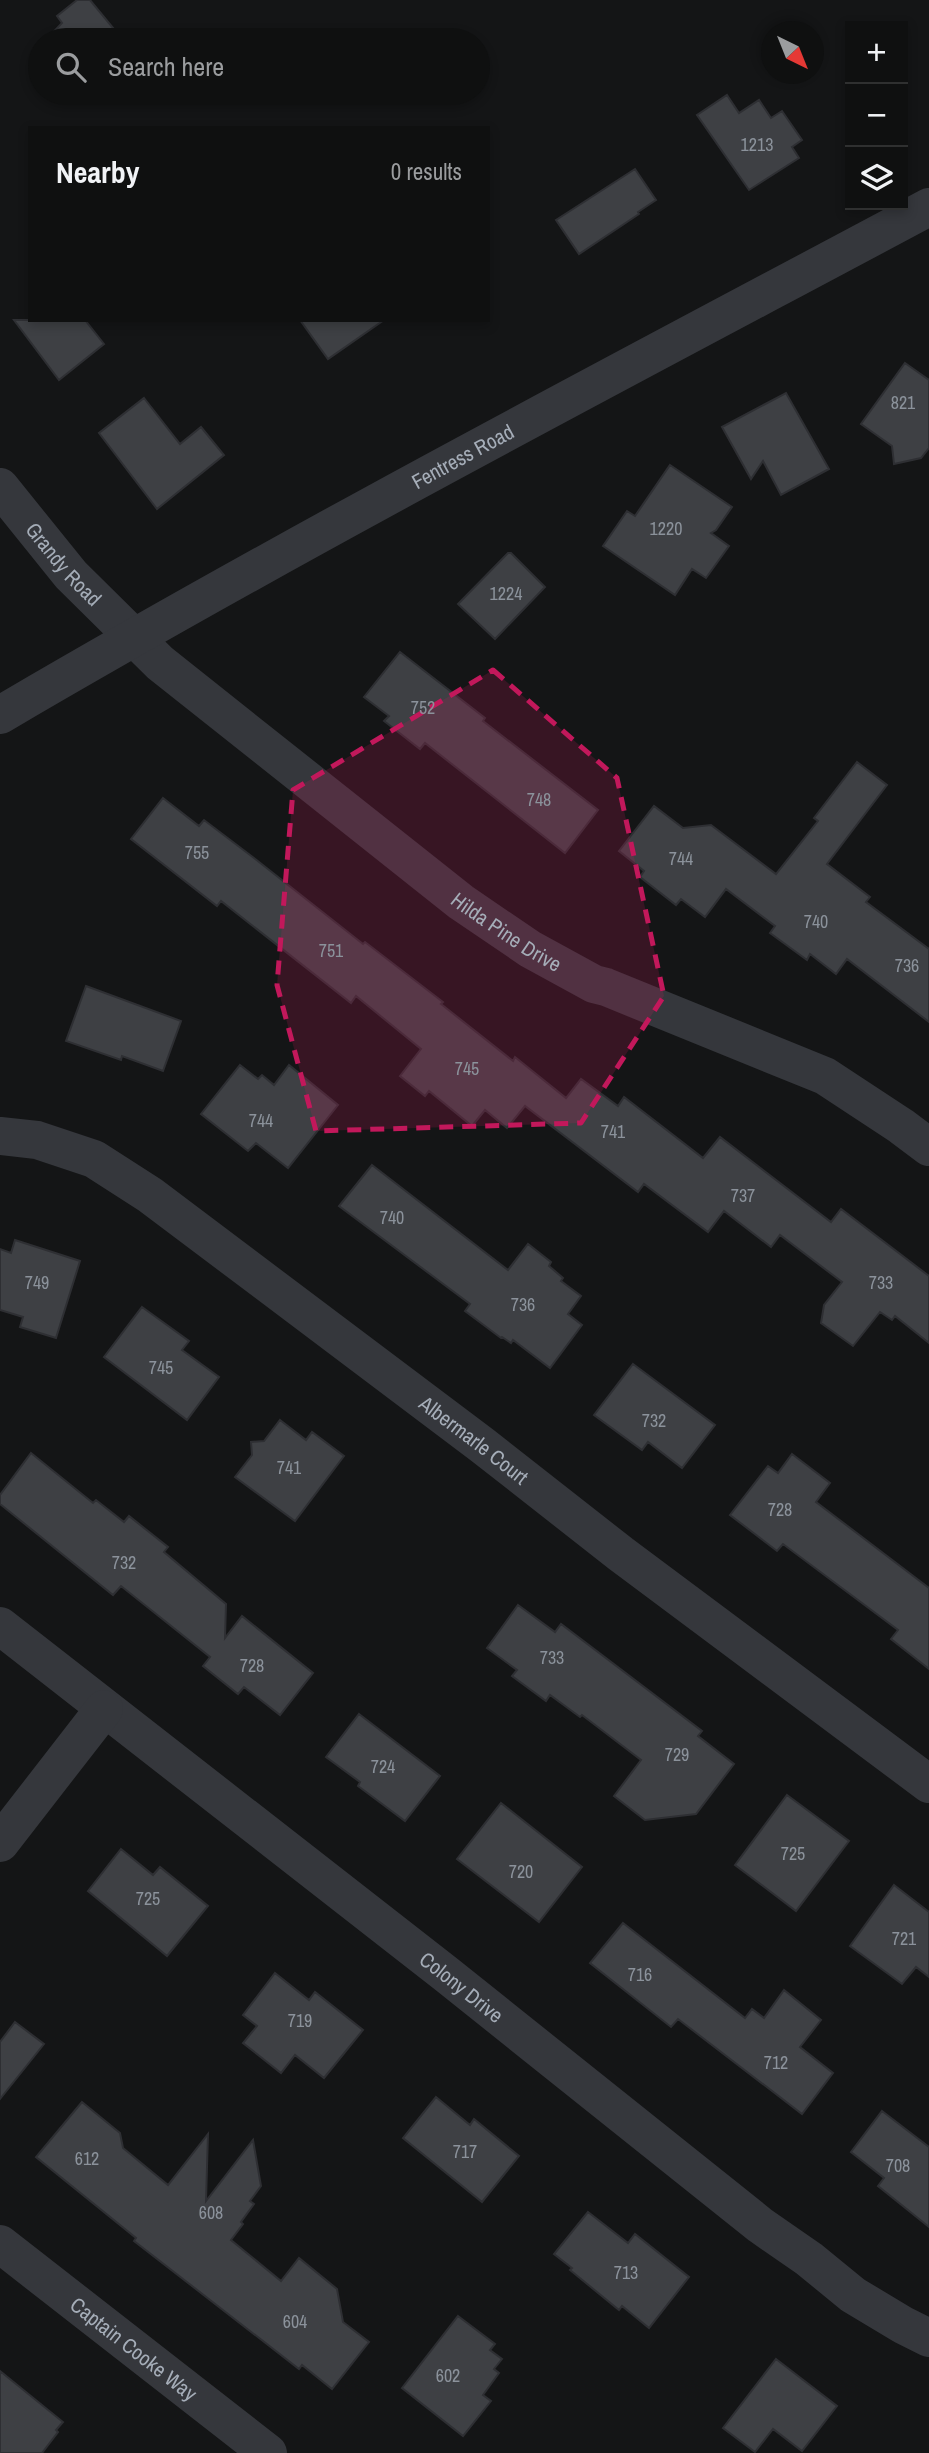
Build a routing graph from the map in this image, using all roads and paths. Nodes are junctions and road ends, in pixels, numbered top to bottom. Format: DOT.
graph roads {
  1 [pos="929,207"];
  2 [pos="0,487"];
  3 [pos="132,638"];
  4 [pos="0,715"];
  5 [pos="0,1136"];
  6 [pos="929,1147"];
  7 [pos="0,1626"];
  8 [pos="104,1709"];
  9 [pos="929,1784"];
  10 [pos="0,1843"];
  11 [pos="0,2244"];
  12 [pos="929,2338"];
  13 [pos="268,2453"];
  1 -- 3 [label="street, Fentress Road"];
  2 -- 3 [label="street, Grandy Road"];
  3 -- 4 [label="street, Fentress Road"];
  3 -- 6 [label="street, Hilda Pine Drive"];
  5 -- 9 [label="street, Albermarle Court"];
  7 -- 8 [label="street, Colony Drive"];
  8 -- 10 [label="street"];
  8 -- 12 [label="street, Colony Drive"];
  11 -- 13 [label="street, Captain Cooke Way"];
}
